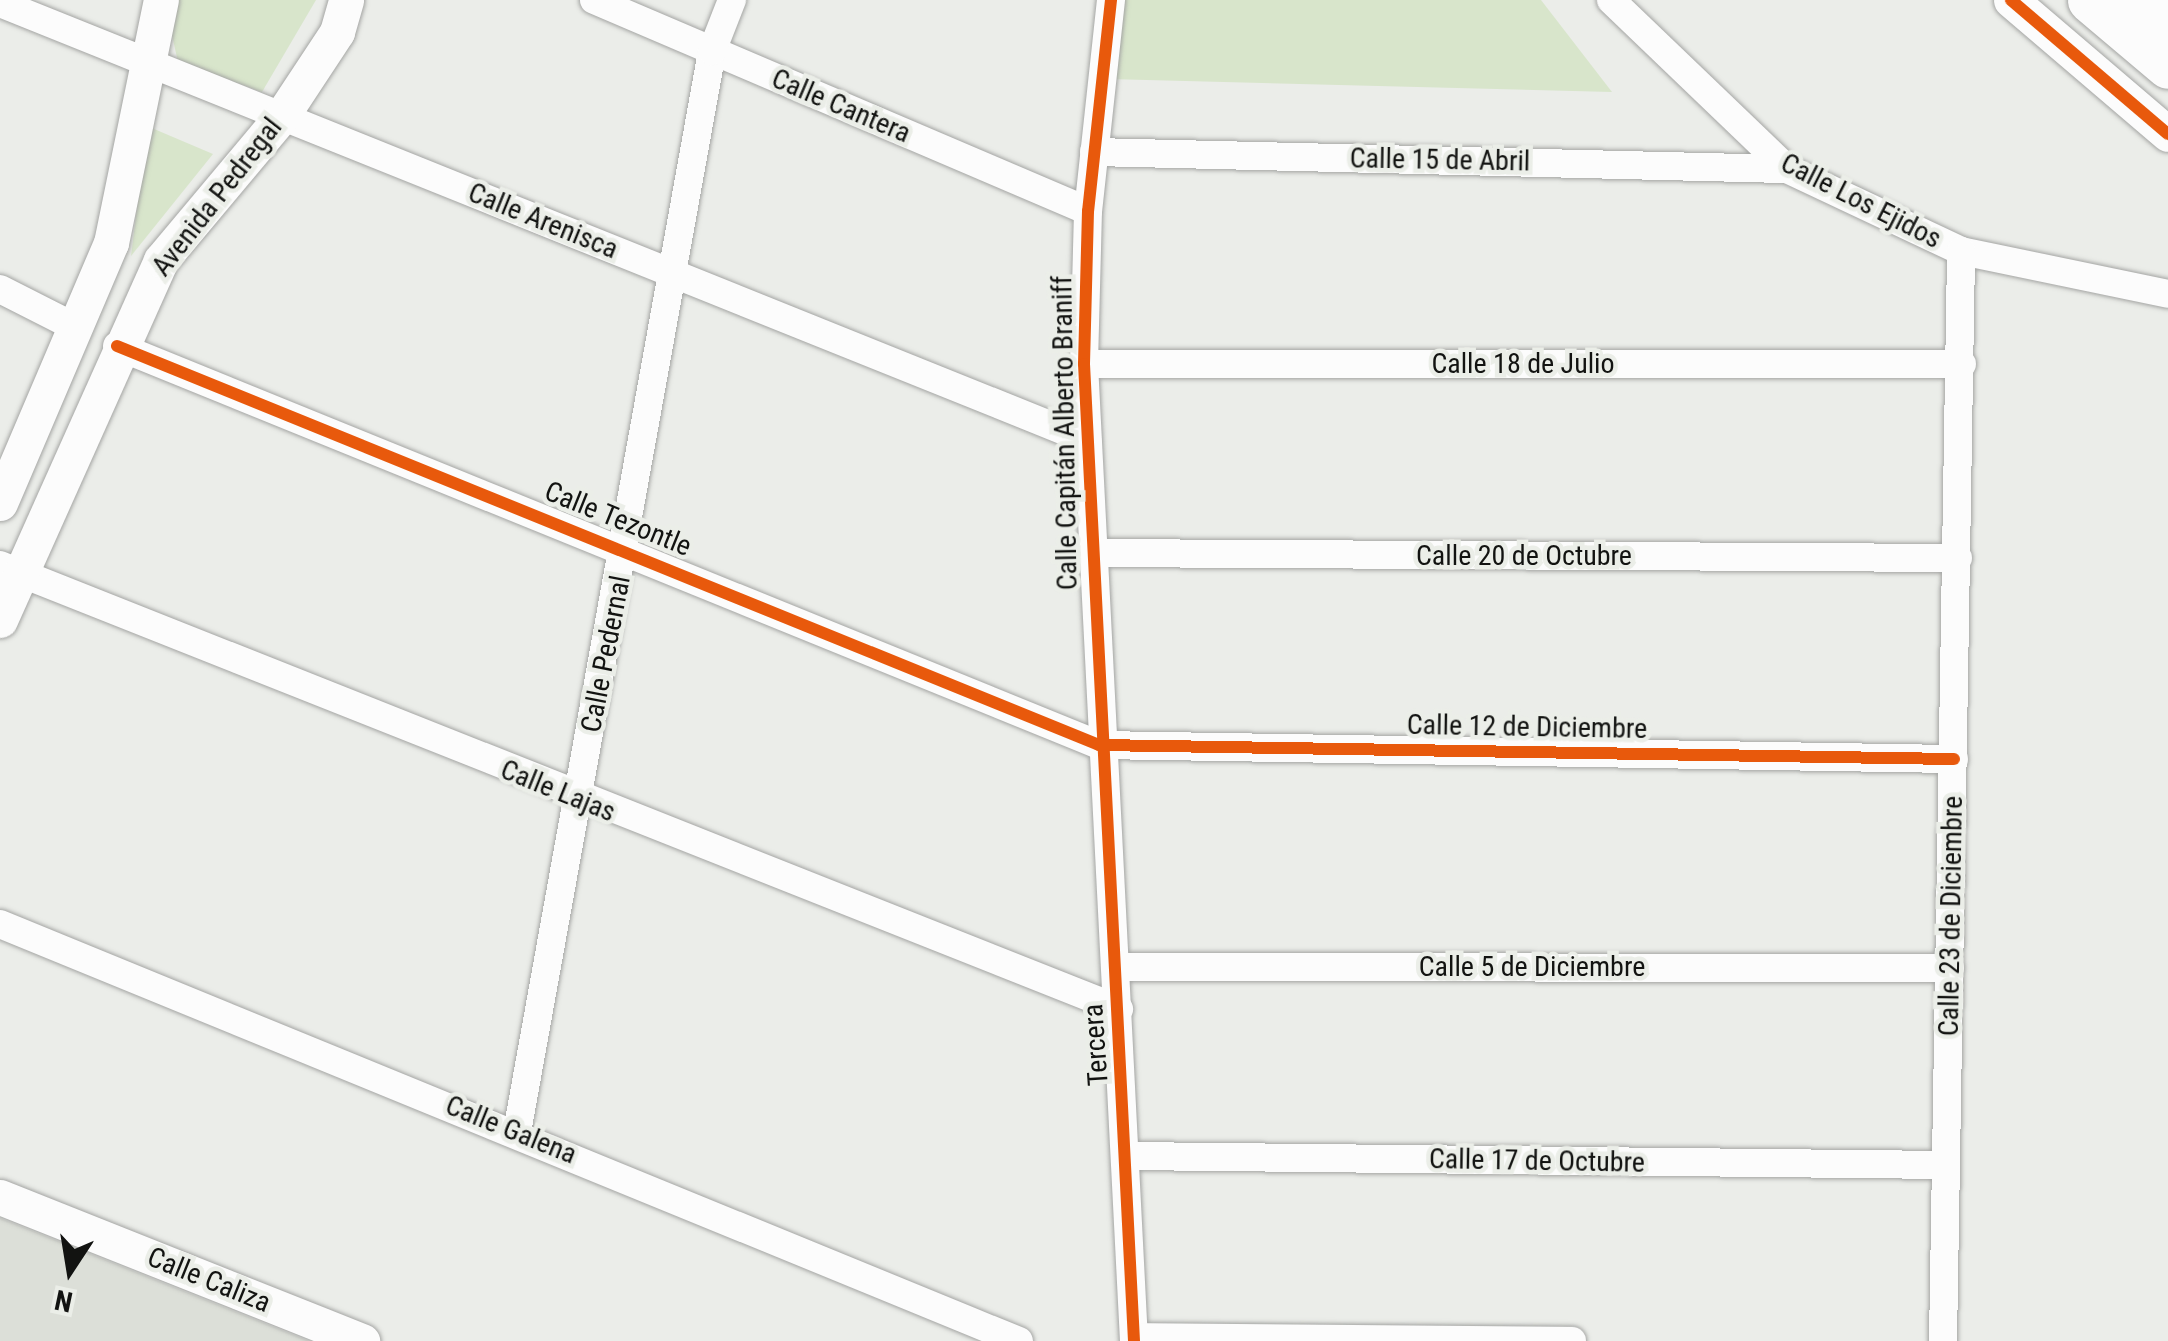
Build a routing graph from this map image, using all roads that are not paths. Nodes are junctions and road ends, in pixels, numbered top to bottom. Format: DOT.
graph roads {
  1 [pos="161,0"];
  2 [pos="346,0"];
  3 [pos="594,0"];
  4 [pos="732,0"];
  5 [pos="1111,0"];
  6 [pos="1611,0"];
  7 [pos="2011,0"];
  8 [pos="2090,0"];
  9 [pos="2146,0"];
  10 [pos="0,3"];
  11 [pos="2168,18"];
  12 [pos="712,51"];
  13 [pos="146,58"];
  14 [pos="2168,66"];
  15 [pos="281,117"];
  16 [pos="2168,134"];
  17 [pos="1094,152"];
  18 [pos="1787,169"];
  19 [pos="1088,211"];
  20 [pos="1961,251"];
  21 [pos="671,272"];
  22 [pos="0,290"];
  23 [pos="2168,294"];
  24 [pos="75,327"];
  25 [pos="117,346"];
  26 [pos="1084,364"];
  27 [pos="1962,364"];
  28 [pos="1086,440"];
  29 [pos="0,503"];
  30 [pos="626,549"];
  31 [pos="1091,553"];
  32 [pos="1958,558"];
  33 [pos="10,570"];
  34 [pos="0,620"];
  35 [pos="1099,745"];
  36 [pos="1954,759"];
  37 [pos="580,800"];
  38 [pos="0,924"];
  39 [pos="1115,967"];
  40 [pos="1950,968"];
  41 [pos="1118,1009"];
  42 [pos="517,1132"];
  43 [pos="1128,1156"];
  44 [pos="1946,1166"];
  45 [pos="0,1197"];
  46 [pos="1135,1339"];
  47 [pos="362,1341"];
  48 [pos="1020,1341"];
  49 [pos="1572,1341"];
  50 [pos="1943,1341"];
  1 -- 13 [label="street, Avenida Pedregal"];
  2 -- 15 [label="street, Avenida Pedregal"];
  3 -- 12 [label="street, Calle Cantera"];
  4 -- 12 [label="street, Calle Pedernal"];
  5 -- 17 [label="street, Calle Capitán Alberto Braniff"];
  6 -- 18 [label="street, Calle Los Ejidos"];
  7 -- 16 [label="street"];
  8 -- 14 [label="main road"];
  9 -- 11 [label="main road"];
  10 -- 13 [label="street, Calle Arenisca"];
  12 -- 19 [label="street, Calle Cantera"];
  12 -- 21 [label="street, Calle Pedernal"];
  13 -- 15 [label="street, Calle Arenisca"];
  13 -- 24 [label="street, Avenida Pedregal"];
  15 -- 21 [label="street, Calle Arenisca"];
  15 -- 25 [label="street, Avenida Pedregal"];
  17 -- 18 [label="street, Calle 15 de Abril"];
  17 -- 19 [label="street, Calle Capitán Alberto Braniff"];
  18 -- 20 [label="street, Calle Los Ejidos"];
  19 -- 26 [label="street, Calle Capitán Alberto Braniff"];
  20 -- 23 [label="street, Calle Los Ejidos"];
  20 -- 27 [label="street, Calle 23 de Diciembre"];
  21 -- 28 [label="street, Calle Arenisca"];
  21 -- 30 [label="street, Calle Pedernal"];
  22 -- 24 [label="street"];
  24 -- 29 [label="street, Avenida Pedregal"];
  25 -- 30 [label="street, Calle Tezontle"];
  25 -- 33 [label="street, Avenida Pedregal"];
  26 -- 27 [label="street, Calle 18 de Julio"];
  26 -- 28 [label="street, Calle Capitán Alberto Braniff"];
  27 -- 32 [label="street, Calle 23 de Diciembre"];
  28 -- 31 [label="street, Calle Capitán Alberto Braniff"];
  30 -- 35 [label="street, Calle Tezontle"];
  30 -- 37 [label="street, Calle Pedernal"];
  31 -- 32 [label="street, Calle 20 de Octubre"];
  31 -- 35 [label="street, Calle Capitán Alberto Braniff"];
  32 -- 36 [label="street, Calle 23 de Diciembre"];
  33 -- 34 [label="street, Avenida Pedregal"];
  33 -- 37 [label="street, Calle Lajas"];
  35 -- 36 [label="street, Calle 12 de Diciembre"];
  35 -- 39 [label="street, Tercera"];
  36 -- 40 [label="street, Calle 23 de Diciembre"];
  37 -- 41 [label="street, Calle Lajas"];
  37 -- 42 [label="street, Calle Pedernal"];
  38 -- 42 [label="street, Calle Galena"];
  39 -- 40 [label="street, Calle 5 de Diciembre"];
  39 -- 41 [label="street, Tercera"];
  40 -- 44 [label="street, Calle 23 de Diciembre"];
  41 -- 43 [label="street, Tercera"];
  42 -- 48 [label="street, Calle Galena"];
  43 -- 44 [label="street, Calle 17 de Octubre"];
  43 -- 46 [label="street, Tercera"];
  44 -- 50 [label="street, Calle 23 de Diciembre"];
  45 -- 47 [label="street, Calle Caliza"];
  46 -- 49 [label="street"];
}
